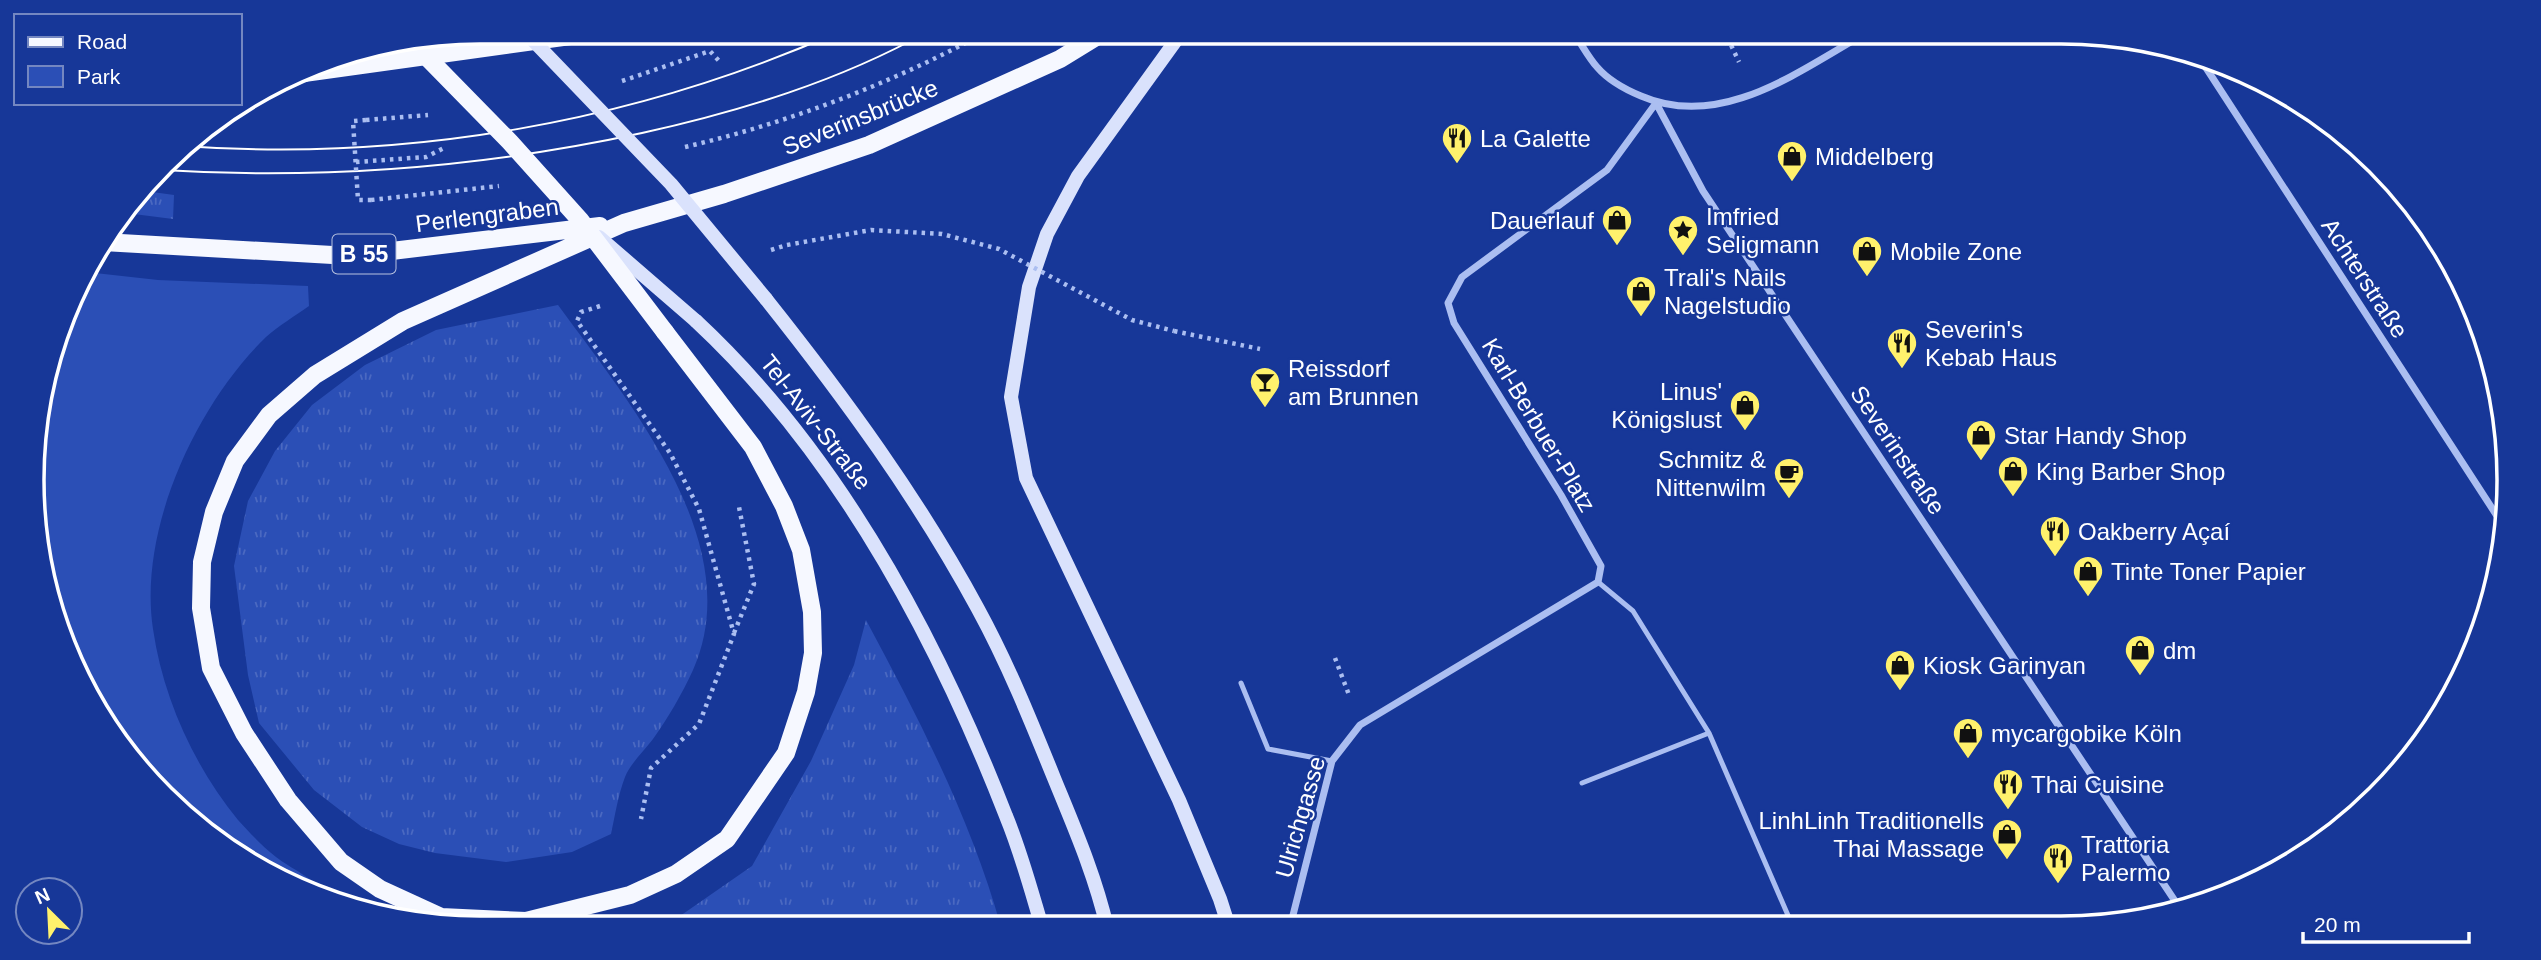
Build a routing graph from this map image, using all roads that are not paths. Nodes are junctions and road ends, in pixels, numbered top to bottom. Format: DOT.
graph roads {
  1 [pos="513,44"];
  2 [pos="537,44"];
  3 [pos="1084,44"];
  4 [pos="1173,44"];
  5 [pos="1581,44"];
  6 [pos="1846,44"];
  7 [pos="418,48"];
  8 [pos="335,69"];
  9 [pos="2207,69"];
  10 [pos="1656,103"];
  11 [pos="580,220"];
  12 [pos="624,223"];
  13 [pos="593,237"];
  14 [pos="593,237"];
  15 [pos="593,237"];
  16 [pos="593,237"];
  17 [pos="114,243"];
  18 [pos="2496,514"];
  19 [pos="1598,582"];
  20 [pos="1241,683"];
  21 [pos="1709,733"];
  22 [pos="1332,761"];
  23 [pos="1582,783"];
  24 [pos="2175,901"];
  25 [pos="432,914"];
  26 [pos="546,916"];
  27 [pos="1038,916"];
  28 [pos="1104,916"];
  29 [pos="1225,916"];
  30 [pos="1293,916"];
  31 [pos="1788,916"];
  1 -- 8 [label="main road"];
  2 -- 28 [label="main road, Tel-Aviv-Straße, bridge"];
  3 -- 12 [label="main road, Severinsbrücke / B 55"];
  4 -- 29 [label="main road"];
  5 -- 10 [label="street"];
  6 -- 10 [label="street"];
  7 -- 11 [label="main road, Tel-Aviv-Straße, bridge"];
  9 -- 18 [label="street, Achterstraße"];
  10 -- 19 [label="street, Karl-Berbuer-Platz"];
  10 -- 24 [label="street, Severinstraße"];
  11 -- 13 [label="main road, bridge"];
  11 -- 27 [label="main road, Tel-Aviv-Straße, bridge"];
  12 -- 16 [label="main road, bridge"];
  12 -- 17 [label="main road, Perlengraben / B 55"];
  14 -- 26 [label="main road, bridge"];
  15 -- 25 [label="main road, bridge"];
  19 -- 21 [label="lane"];
  19 -- 22 [label="street, Ulrichgasse"];
  20 -- 22 [label="lane"];
  21 -- 23 [label="lane"];
  21 -- 31 [label="lane"];
  22 -- 30 [label="street, Ulrichgasse"];
}
